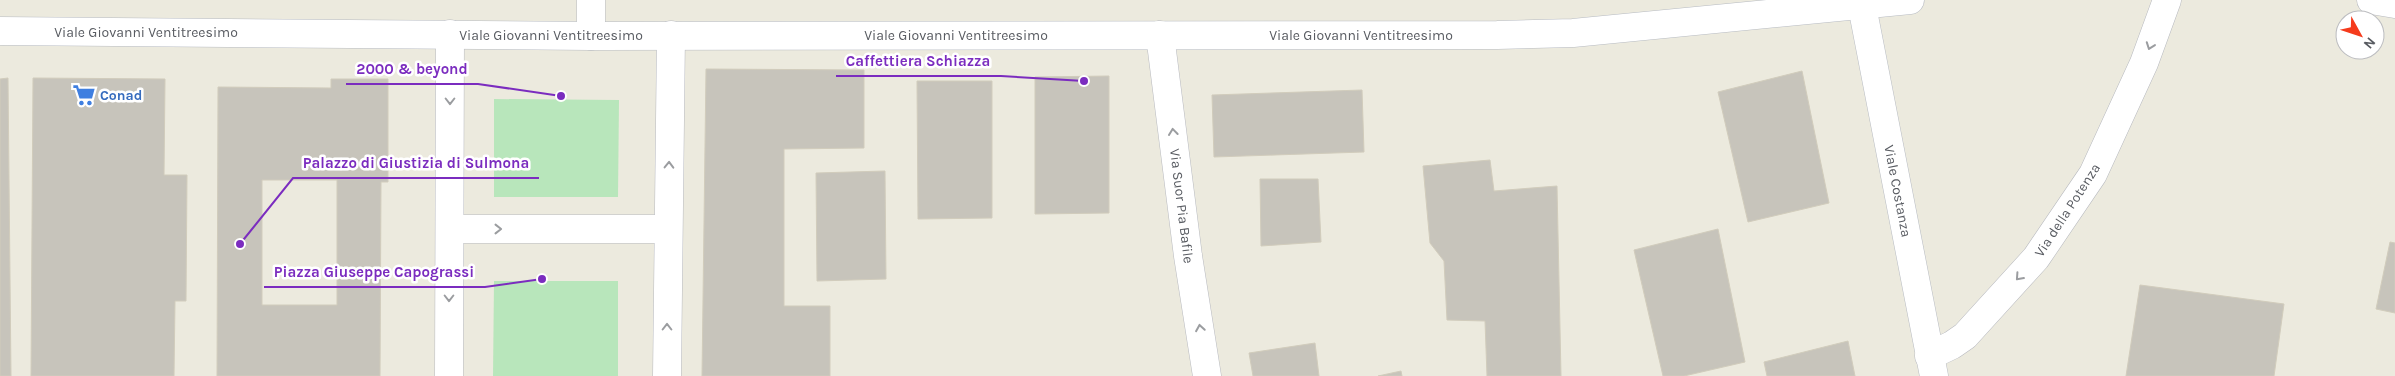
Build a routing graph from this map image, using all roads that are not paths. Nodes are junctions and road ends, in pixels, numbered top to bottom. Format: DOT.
graph roads {
  1 [pos="591,0"];
  2 [pos="1910,0"];
  3 [pos="2167,0"];
  4 [pos="2371,0"];
  5 [pos="2395,4"];
  6 [pos="1862,6"];
  7 [pos="0,31"];
  8 [pos="450,34"];
  9 [pos="671,35"];
  10 [pos="1160,35"];
  11 [pos="591,36"];
  12 [pos="450,229"];
  13 [pos="668,229"];
  14 [pos="1932,366"];
  15 [pos="449,376"];
  16 [pos="667,376"];
  17 [pos="1207,376"];
  1 -- 11 [label="street"];
  2 -- 6 [label="street, Viale Giovanni Ventitreesimo"];
  3 -- 14 [label="street, Via della Potenza, one-way"];
  4 -- 5 [label="street"];
  6 -- 10 [label="street, Viale Giovanni Ventitreesimo"];
  6 -- 14 [label="street, Viale Costanza"];
  7 -- 8 [label="street, Viale Giovanni Ventitreesimo"];
  8 -- 11 [label="street, Viale Giovanni Ventitreesimo"];
  8 -- 12 [label="street, one-way"];
  9 -- 10 [label="street, Viale Giovanni Ventitreesimo"];
  9 -- 11 [label="street, Viale Giovanni Ventitreesimo"];
  13 -- 9 [label="street, one-way"];
  17 -- 10 [label="street, Via Suor Pia Bafile, one-way"];
  12 -- 13 [label="street, one-way"];
  12 -- 15 [label="street, one-way"];
  16 -- 13 [label="street, one-way"];
}
